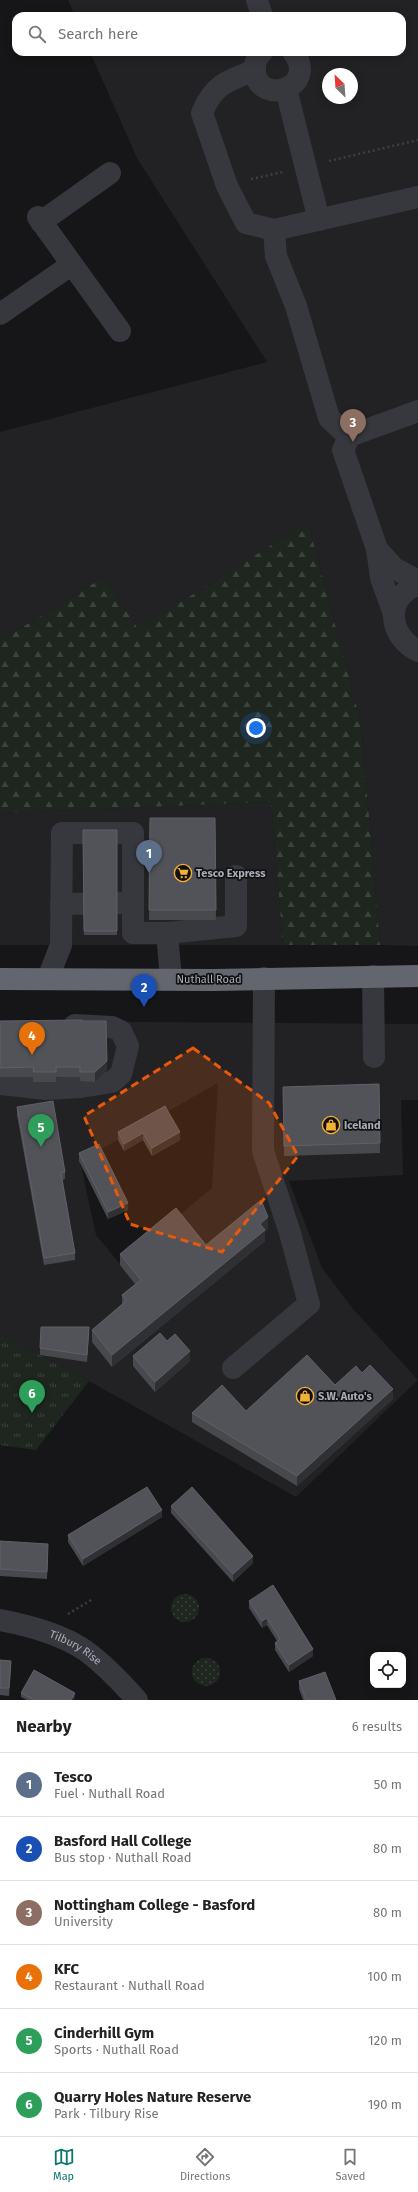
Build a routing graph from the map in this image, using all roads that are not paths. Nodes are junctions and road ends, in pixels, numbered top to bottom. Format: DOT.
graph roads {
  1 [pos="256,0"];
  2 [pos="260,12"];
  3 [pos="296,56"];
  4 [pos="258,61"];
  5 [pos="286,89"];
  6 [pos="110,173"];
  7 [pos="418,197"];
  8 [pos="319,220"];
  9 [pos="274,230"];
  10 [pos="71,265"];
  11 [pos="0,314"];
  12 [pos="120,331"];
  13 [pos="418,411"];
  14 [pos="349,437"];
  15 [pos="377,549"];
  16 [pos="418,581"];
  17 [pos="418,585"];
  18 [pos="394,614"];
  19 [pos="418,651"];
  20 [pos="236,876"];
  21 [pos="133,903"];
  22 [pos="61,904"];
  23 [pos="168,933"];
  24 [pos="373,976"];
  25 [pos="418,976"];
  26 [pos="48,978"];
  27 [pos="264,978"];
  28 [pos="0,979"];
  29 [pos="171,979"];
  30 [pos="54,1025"];
  31 [pos="374,1057"];
  32 [pos="0,1084"];
  33 [pos="233,1368"];
  34 [pos="0,1620"];
  35 [pos="137,1700"];
  1 -- 2 [label="street"];
  3 -- 5 [label="street"];
  4 -- 5 [label="street"];
  4 -- 9 [label="street"];
  5 -- 8 [label="street"];
  6 -- 10 [label="street"];
  7 -- 8 [label="street"];
  8 -- 9 [label="street"];
  9 -- 14 [label="street"];
  10 -- 11 [label="street"];
  10 -- 12 [label="street"];
  13 -- 14 [label="street"];
  14 -- 15 [label="street"];
  15 -- 16 [label="street"];
  15 -- 18 [label="street"];
  17 -- 18 [label="street"];
  18 -- 19 [label="street"];
  20 -- 23 [label="street"];
  21 -- 22 [label="street"];
  21 -- 22 [label="street"];
  21 -- 23 [label="street"];
  22 -- 26 [label="street"];
  23 -- 29 [label="street"];
  24 -- 25 [label="highway, Nuthall Road"];
  24 -- 27 [label="highway, Nuthall Road"];
  24 -- 31 [label="street"];
  26 -- 28 [label="highway, Nuthall Road"];
  26 -- 29 [label="highway, Nuthall Road"];
  27 -- 29 [label="highway, Nuthall Road"];
  27 -- 33 [label="street"];
  30 -- 32 [label="street"];
  34 -- 35 [label="street, Tilbury Rise"];
}
